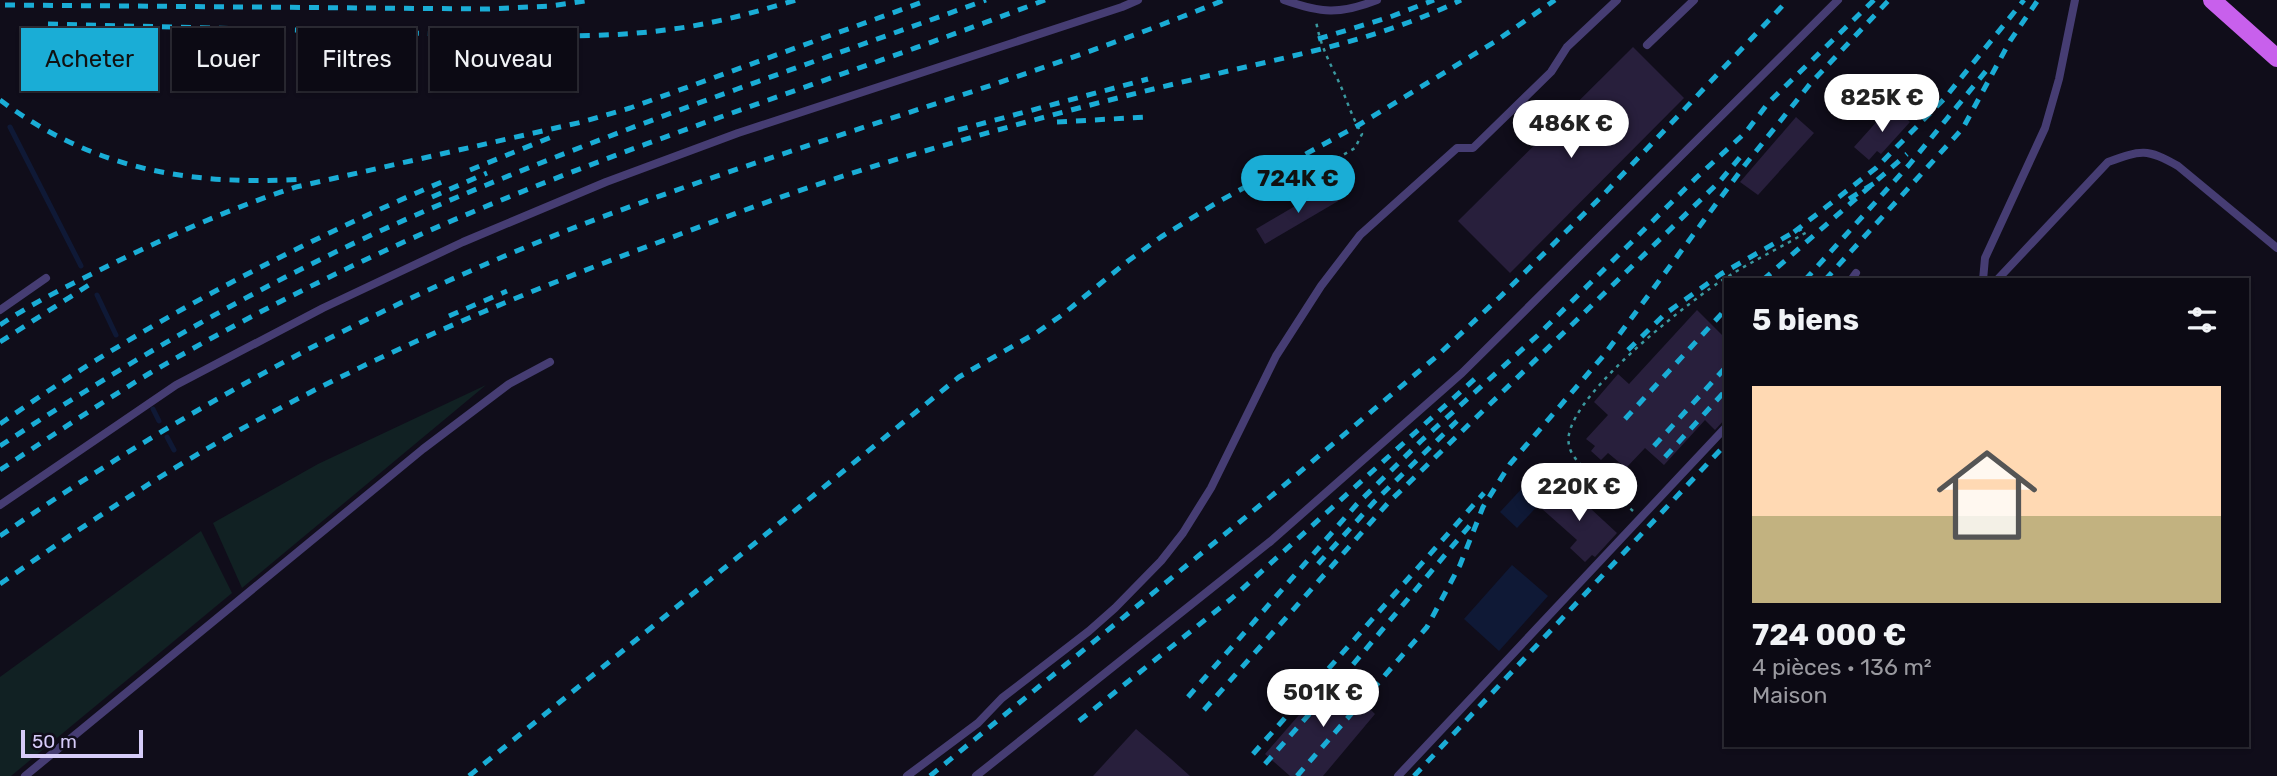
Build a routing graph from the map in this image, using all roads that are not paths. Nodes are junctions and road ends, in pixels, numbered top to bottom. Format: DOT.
graph roads {
  1 [pos="1138,0"];
  2 [pos="1284,0"];
  3 [pos="1377,0"];
  4 [pos="1617,0"];
  5 [pos="1695,0"];
  6 [pos="1838,0"];
  7 [pos="2075,0"];
  8 [pos="2212,0"];
  9 [pos="1647,45"];
  10 [pos="2277,58"];
  11 [pos="2277,248"];
  12 [pos="46,278"];
  13 [pos="1983,278"];
  14 [pos="1999,278"];
  15 [pos="0,310"];
  16 [pos="550,362"];
  17 [pos="1724,429"];
  18 [pos="0,505"];
  19 [pos="986,773"];
  20 [pos="25,776"];
  21 [pos="907,776"];
  22 [pos="976,776"];
  23 [pos="1398,776"];
  1 -- 18 [label="lane"];
  2 -- 3 [label="lane"];
  4 -- 21 [label="lane"];
  5 -- 9 [label="lane"];
  6 -- 19 [label="lane"];
  7 -- 13 [label="lane"];
  8 -- 10 [label="main road"];
  11 -- 14 [label="lane"];
  12 -- 15 [label="lane"];
  16 -- 20 [label="lane"];
  17 -- 23 [label="lane"];
  19 -- 22 [label="lane"];
}
